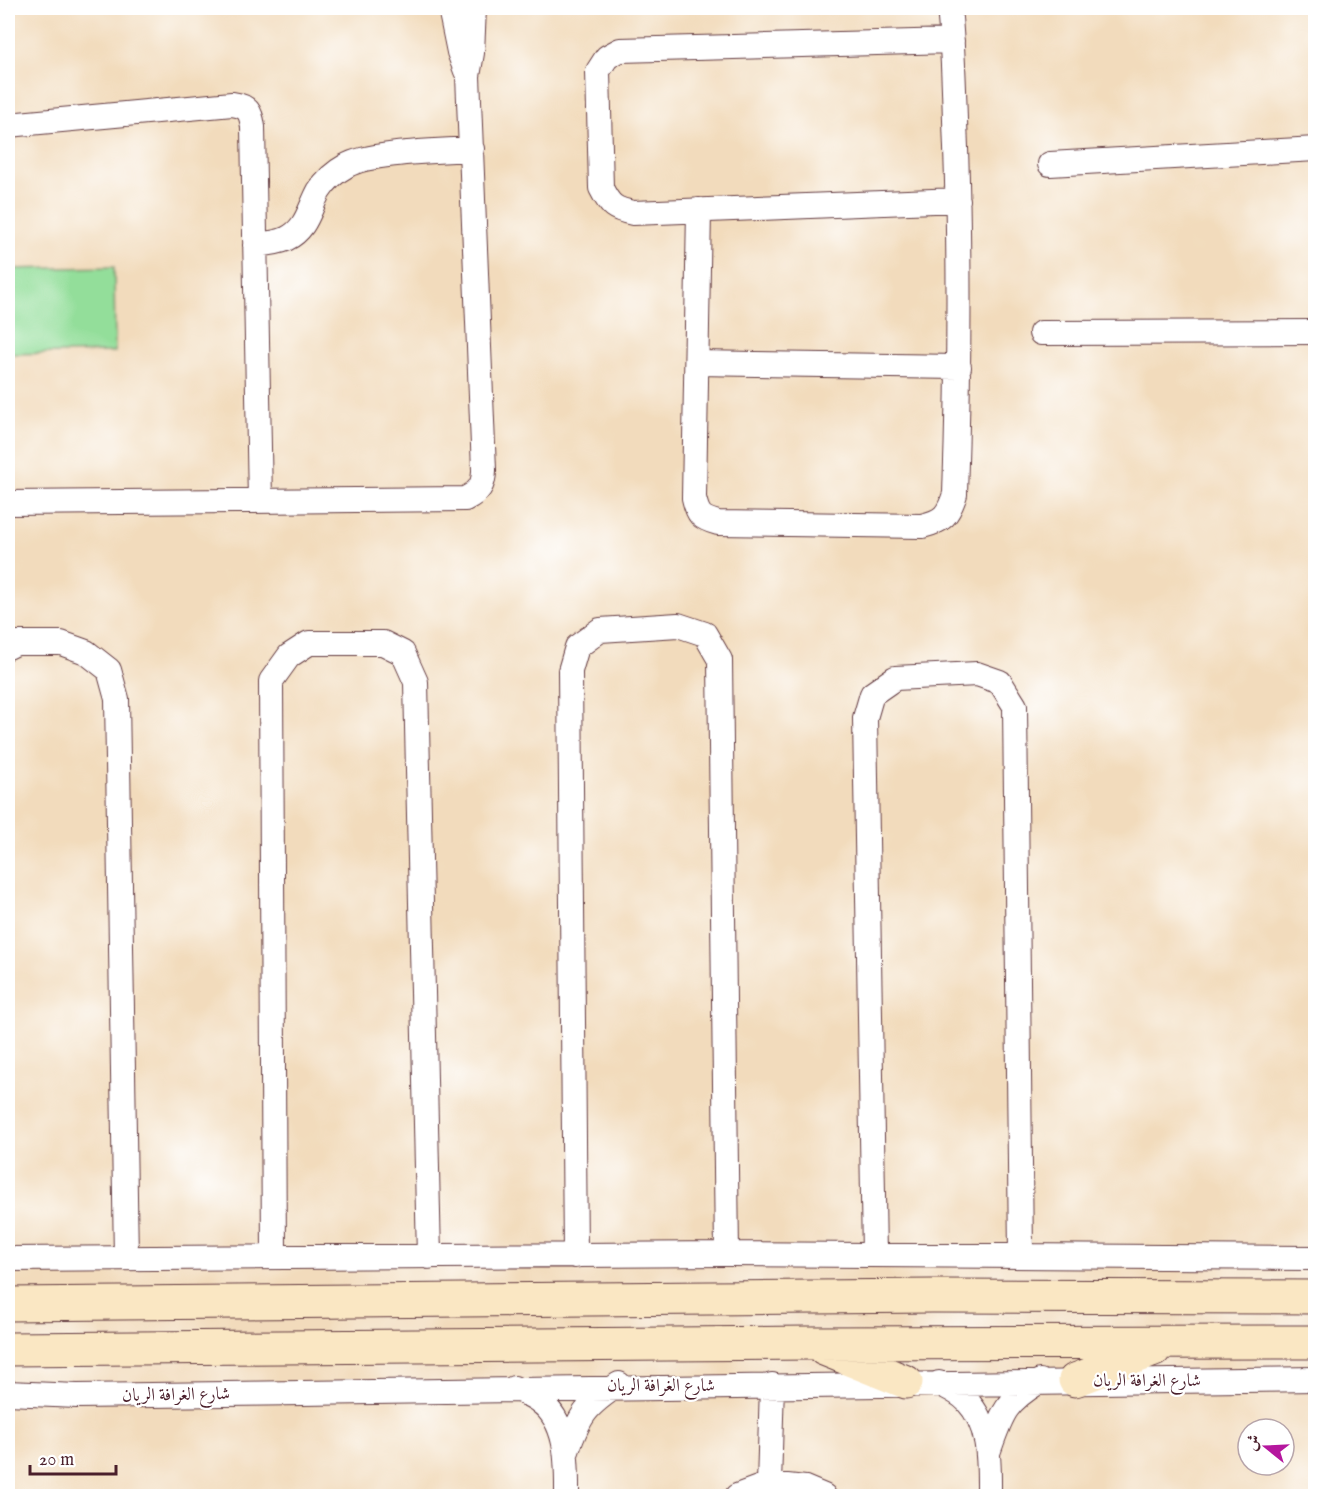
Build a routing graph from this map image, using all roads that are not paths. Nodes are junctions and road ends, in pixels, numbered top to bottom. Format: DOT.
graph roads {
  1 [pos="450,8"];
  2 [pos="474,8"];
  3 [pos="949,8"];
  4 [pos="952,41"];
  5 [pos="468,76"];
  6 [pos="8,125"];
  7 [pos="472,148"];
  8 [pos="1316,149"];
  9 [pos="1050,164"];
  10 [pos="958,200"];
  11 [pos="699,210"];
  12 [pos="255,245"];
  13 [pos="1316,332"];
  14 [pos="1041,333"];
  15 [pos="698,363"];
  16 [pos="959,367"];
  17 [pos="260,501"];
  18 [pos="8,503"];
  19 [pos="8,647"];
  20 [pos="726,1254"];
  21 [pos="874,1255"];
  22 [pos="1022,1255"];
  23 [pos="575,1256"];
  24 [pos="274,1257"];
  25 [pos="429,1257"];
  26 [pos="126,1258"];
  27 [pos="1316,1258"];
  28 [pos="8,1259"];
  29 [pos="1316,1272"];
  30 [pos="1271,1297"];
  31 [pos="1316,1297"];
  32 [pos="8,1304"];
  33 [pos="1316,1342"];
  34 [pos="808,1343"];
  35 [pos="1172,1343"];
  36 [pos="8,1349"];
  37 [pos="1316,1379"];
  38 [pos="1075,1380"];
  39 [pos="906,1382"];
  40 [pos="1040,1382"];
  41 [pos="939,1383"];
  42 [pos="619,1384"];
  43 [pos="772,1385"];
  44 [pos="512,1387"];
  45 [pos="8,1393"];
  46 [pos="989,1450"];
  47 [pos="567,1451"];
  48 [pos="770,1484"];
  49 [pos="567,1497"];
  50 [pos="737,1497"];
  51 [pos="824,1497"];
  52 [pos="989,1497"];
  1 -- 5 [label="street"];
  2 -- 5 [label="street"];
  3 -- 4 [label="street"];
  4 -- 10 [label="street"];
  4 -- 11 [label="street"];
  5 -- 7 [label="street"];
  6 -- 12 [label="street"];
  7 -- 12 [label="street"];
  7 -- 17 [label="street"];
  8 -- 9 [label="street"];
  10 -- 11 [label="street"];
  10 -- 16 [label="street"];
  11 -- 15 [label="street"];
  12 -- 17 [label="street"];
  13 -- 14 [label="street"];
  15 -- 16 [label="street"];
  15 -- 16 [label="street"];
  17 -- 18 [label="street"];
  19 -- 26 [label="street"];
  20 -- 21 [label="street"];
  20 -- 23 [label="street"];
  20 -- 23 [label="street"];
  21 -- 22 [label="street"];
  21 -- 22 [label="street"];
  22 -- 27 [label="street"];
  23 -- 25 [label="street"];
  24 -- 25 [label="street"];
  24 -- 25 [label="street"];
  24 -- 26 [label="street"];
  26 -- 28 [label="street"];
  29 -- 30 [label="main road"];
  30 -- 31 [label="main road"];
  30 -- 32 [label="main road"];
  33 -- 35 [label="main road, شارع الغرافة الريان"];
  34 -- 35 [label="main road, شارع الغرافة الريان"];
  34 -- 36 [label="main road, شارع الغرافة الريان"];
  34 -- 39 [label="main road"];
  35 -- 38 [label="main road"];
  37 -- 38 [label="street, شارع الغرافة الريان"];
  38 -- 40 [label="street, شارع الغرافة الريان"];
  39 -- 41 [label="street, شارع الغرافة الريان"];
  39 -- 43 [label="street, شارع الغرافة الريان"];
  40 -- 41 [label="street, شارع الغرافة الريان"];
  40 -- 46 [label="street"];
  41 -- 46 [label="street"];
  42 -- 43 [label="street, شارع الغرافة الريان"];
  42 -- 44 [label="street, شارع الغرافة الريان"];
  42 -- 47 [label="street"];
  43 -- 48 [label="street"];
  44 -- 45 [label="street, شارع الغرافة الريان"];
  44 -- 47 [label="street"];
  46 -- 52 [label="street"];
  47 -- 49 [label="street"];
  48 -- 50 [label="street"];
  48 -- 51 [label="street"];
}
